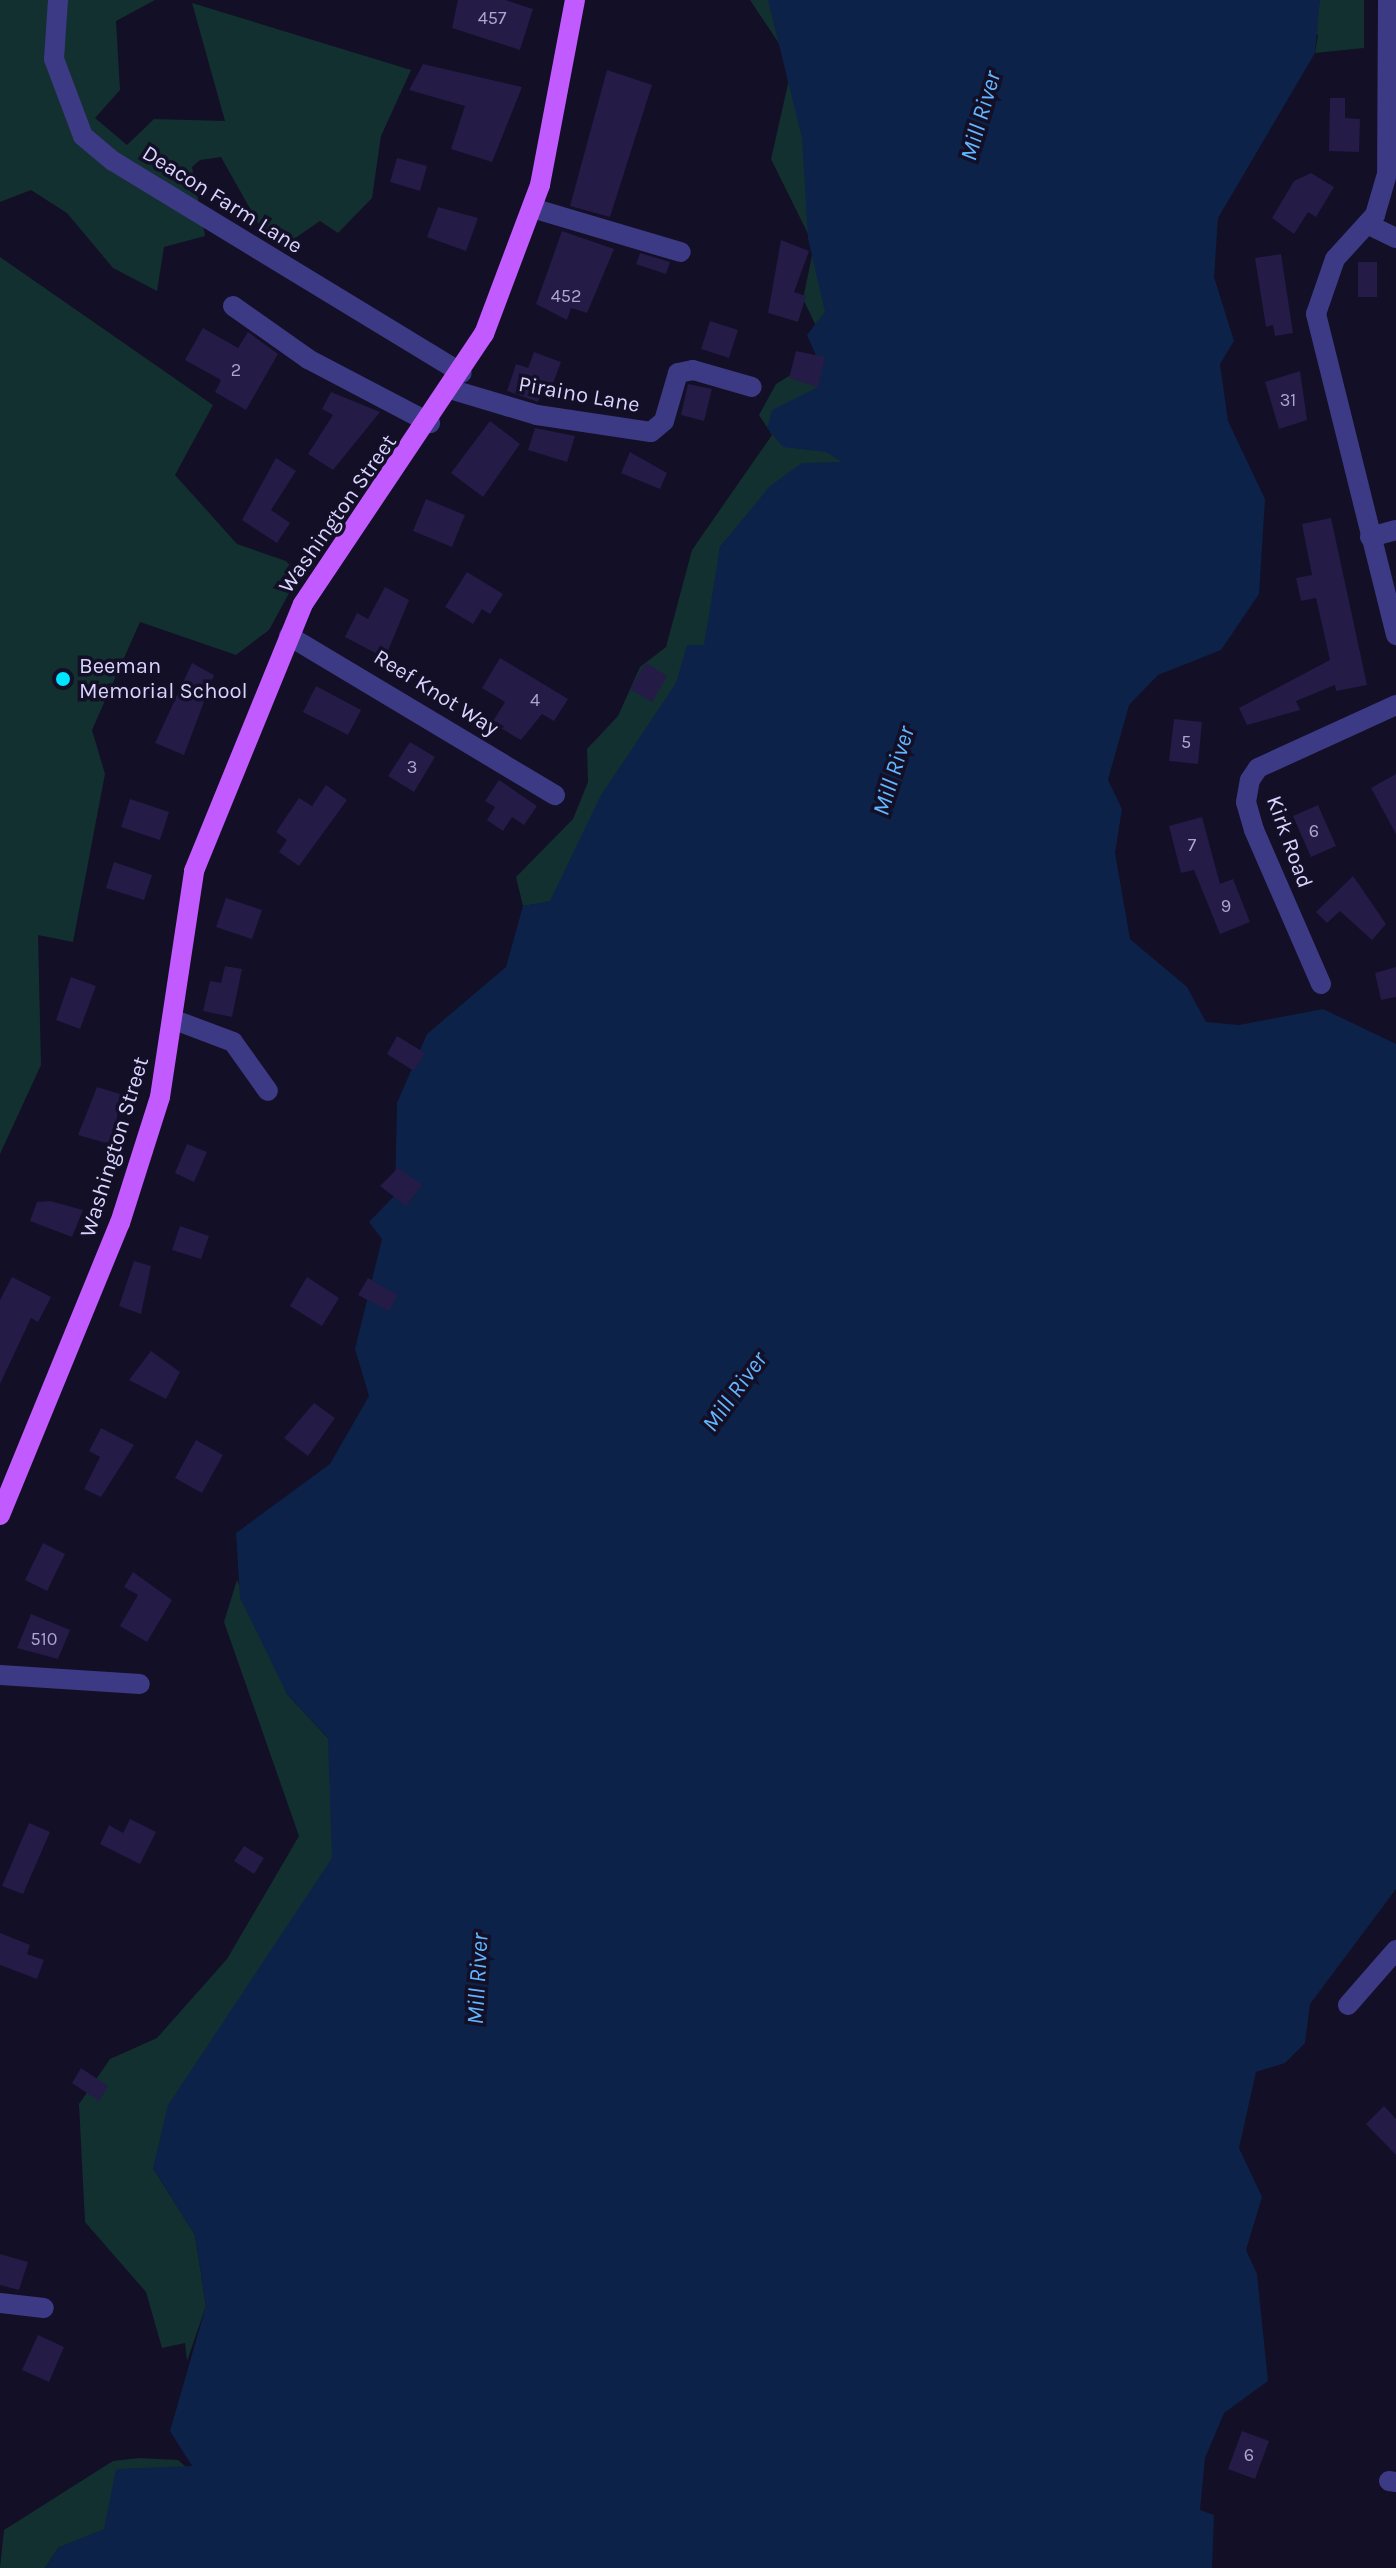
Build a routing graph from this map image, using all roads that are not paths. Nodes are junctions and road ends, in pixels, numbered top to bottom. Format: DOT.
graph roads {
  1 [pos="58,0"];
  2 [pos="575,0"];
  3 [pos="1388,0"];
  4 [pos="532,208"];
  5 [pos="1367,224"];
  6 [pos="1396,238"];
  7 [pos="681,252"];
  8 [pos="233,306"];
  9 [pos="457,381"];
  10 [pos="752,387"];
  11 [pos="430,423"];
  12 [pos="1396,530"];
  13 [pos="1370,537"];
  14 [pos="1396,635"];
  15 [pos="289,636"];
  16 [pos="1396,705"];
  17 [pos="555,795"];
  18 [pos="1321,984"];
  19 [pos="172,1019"];
  20 [pos="268,1091"];
  21 [pos="0,1515"];
  22 [pos="0,1675"];
  23 [pos="140,1684"];
  24 [pos="1396,1950"];
  25 [pos="1348,2005"];
  26 [pos="0,2303"];
  27 [pos="44,2308"];
  1 -- 9 [label="street, Deacon Farm Lane"];
  2 -- 4 [label="main road, Washington Street"];
  3 -- 5 [label="street"];
  4 -- 7 [label="street"];
  4 -- 9 [label="main road, Washington Street"];
  5 -- 6 [label="street"];
  5 -- 13 [label="street"];
  8 -- 11 [label="street"];
  9 -- 10 [label="street, Piraino Lane"];
  9 -- 11 [label="main road, Washington Street"];
  11 -- 15 [label="main road, Washington Street"];
  12 -- 13 [label="street"];
  13 -- 14 [label="street"];
  15 -- 17 [label="street, Reef Knot Way"];
  15 -- 19 [label="main road, Washington Street"];
  16 -- 18 [label="street, Kirk Road"];
  19 -- 20 [label="street"];
  19 -- 21 [label="main road, Washington Street"];
  22 -- 23 [label="street"];
  24 -- 25 [label="street"];
  26 -- 27 [label="street"];
}
